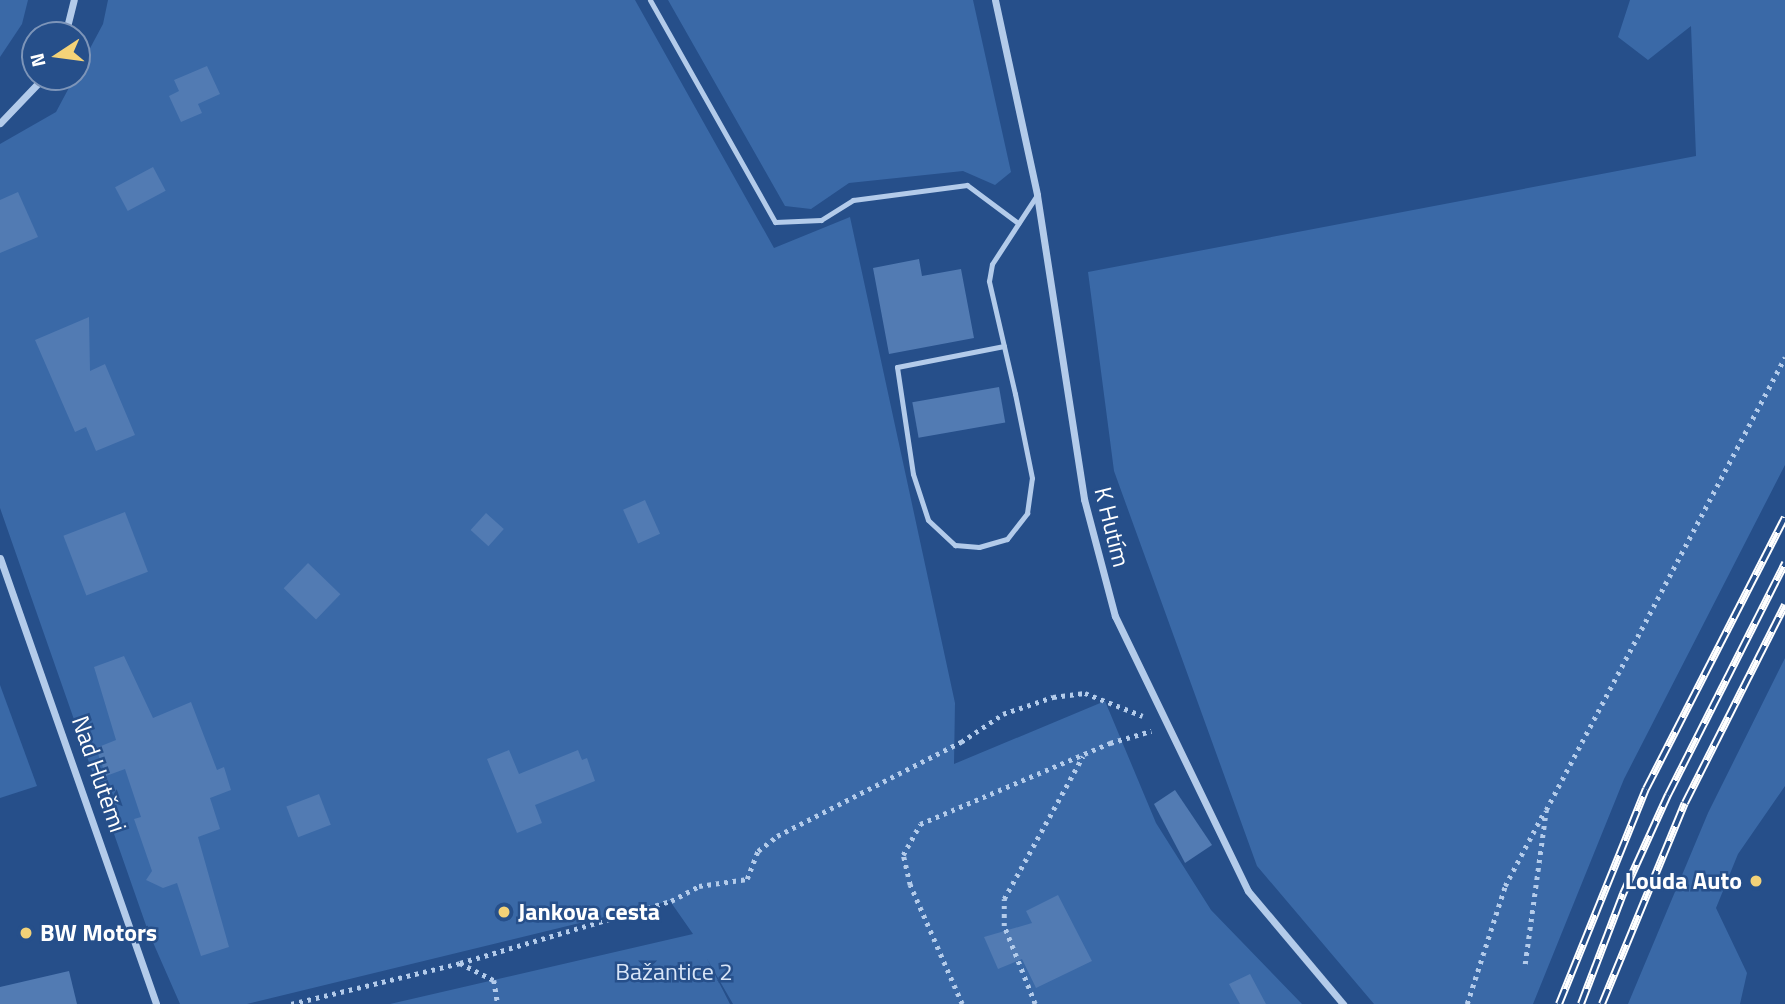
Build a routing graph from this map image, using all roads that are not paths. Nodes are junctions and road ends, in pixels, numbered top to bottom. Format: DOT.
graph roads {
  1 [pos="74,0"];
  2 [pos="650,0"];
  3 [pos="995,0"];
  4 [pos="69,21"];
  5 [pos="31,91"];
  6 [pos="0,123"];
  7 [pos="1037,195"];
  8 [pos="1018,223"];
  9 [pos="1004,346"];
  10 [pos="0,558"];
  11 [pos="156,1004"];
  12 [pos="1343,1004"];
  1 -- 4 [label="street"];
  2 -- 8 [label="lane"];
  3 -- 7 [label="street, K Hutím"];
  5 -- 6 [label="street"];
  7 -- 8 [label="lane"];
  7 -- 12 [label="street, K Hutím"];
  8 -- 9 [label="lane"];
  9 -- 9 [label="lane"];
  10 -- 11 [label="street, Nad Hutěmi"];
}
